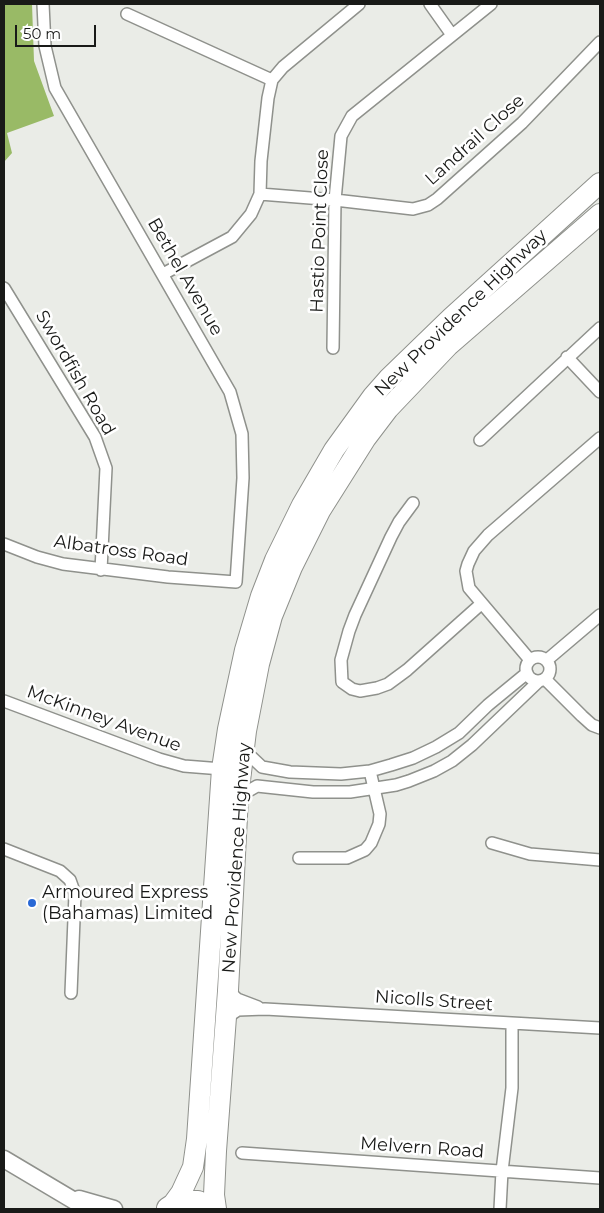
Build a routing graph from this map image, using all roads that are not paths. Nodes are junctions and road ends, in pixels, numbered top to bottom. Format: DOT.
graph roads {
  1 [pos="43,4"];
  2 [pos="359,4"];
  3 [pos="430,4"];
  4 [pos="490,4"];
  5 [pos="127,14"];
  6 [pos="452,35"];
  7 [pos="600,42"];
  8 [pos="272,80"];
  9 [pos="600,183"];
  10 [pos="260,194"];
  11 [pos="335,200"];
  12 [pos="600,214"];
  13 [pos="163,274"];
  14 [pos="4,288"];
  15 [pos="600,328"];
  16 [pos="333,348"];
  17 [pos="567,357"];
  18 [pos="600,392"];
  19 [pos="600,438"];
  20 [pos="480,440"];
  21 [pos="414,503"];
  22 [pos="4,544"];
  23 [pos="101,570"];
  24 [pos="236,582"];
  25 [pos="481,604"];
  26 [pos="600,615"];
  27 [pos="530,660"];
  28 [pos="547,660"];
  29 [pos="527,672"];
  30 [pos="542,680"];
  31 [pos="4,701"];
  32 [pos="600,728"];
  33 [pos="243,750"];
  34 [pos="222,769"];
  35 [pos="370,770"];
  36 [pos="374,789"];
  37 [pos="238,797"];
  38 [pos="492,843"];
  39 [pos="4,849"];
  40 [pos="299,858"];
  41 [pos="600,860"];
  42 [pos="228,990"];
  43 [pos="71,992"];
  44 [pos="265,1009"];
  45 [pos="226,1018"];
  46 [pos="512,1024"];
  47 [pos="600,1028"];
  48 [pos="242,1153"];
  49 [pos="4,1159"];
  50 [pos="502,1171"];
  51 [pos="600,1178"];
  52 [pos="67,1196"];
  53 [pos="169,1207"];
  54 [pos="88,1209"];
  55 [pos="114,1209"];
  56 [pos="216,1209"];
  57 [pos="500,1209"];
  1 -- 13 [label="street, Bethel Avenue"];
  2 -- 8 [label="street"];
  3 -- 6 [label="street"];
  4 -- 6 [label="street, Hastio Point Close"];
  5 -- 8 [label="street"];
  6 -- 11 [label="street, Hastio Point Close"];
  7 -- 11 [label="street, Landrail Close"];
  8 -- 10 [label="street"];
  9 -- 34 [label="highway, New Providence Highway"];
  10 -- 11 [label="street, Landrail Close"];
  10 -- 13 [label="street"];
  11 -- 16 [label="street, Hastio Point Close"];
  12 -- 33 [label="highway, New Providence Highway"];
  13 -- 24 [label="street, Bethel Avenue"];
  14 -- 23 [label="street, Swordfish Road"];
  15 -- 17 [label="street"];
  17 -- 18 [label="street"];
  17 -- 20 [label="street"];
  19 -- 25 [label="street"];
  21 -- 25 [label="street"];
  22 -- 23 [label="street, Albatross Road"];
  23 -- 24 [label="street, Albatross Road"];
  25 -- 27 [label="street"];
  26 -- 28 [label="street"];
  27 -- 28 [label="street"];
  27 -- 29 [label="street"];
  28 -- 30 [label="street"];
  29 -- 30 [label="street"];
  29 -- 35 [label="street"];
  30 -- 32 [label="street"];
  30 -- 36 [label="street"];
  31 -- 34 [label="street, McKinney Avenue"];
  33 -- 35 [label="street"];
  33 -- 37 [label="highway, New Providence Highway"];
  34 -- 53 [label="highway, New Providence Highway"];
  35 -- 36 [label="street"];
  36 -- 37 [label="street"];
  36 -- 40 [label="street"];
  37 -- 42 [label="highway, New Providence Highway"];
  38 -- 41 [label="street"];
  39 -- 43 [label="street"];
  42 -- 44 [label="street"];
  42 -- 45 [label="highway, New Providence Highway"];
  44 -- 45 [label="street"];
  44 -- 46 [label="street, Nicolls Street"];
  45 -- 56 [label="highway, New Providence Highway"];
  46 -- 47 [label="street, Nicolls Street"];
  46 -- 50 [label="street"];
  48 -- 50 [label="street, Melvern Road"];
  49 -- 52 [label="main road"];
  50 -- 51 [label="street, Melvern Road"];
  50 -- 57 [label="street"];
  52 -- 54 [label="main road"];
  52 -- 55 [label="main road"];
  53 -- 56 [label="highway"];
}
